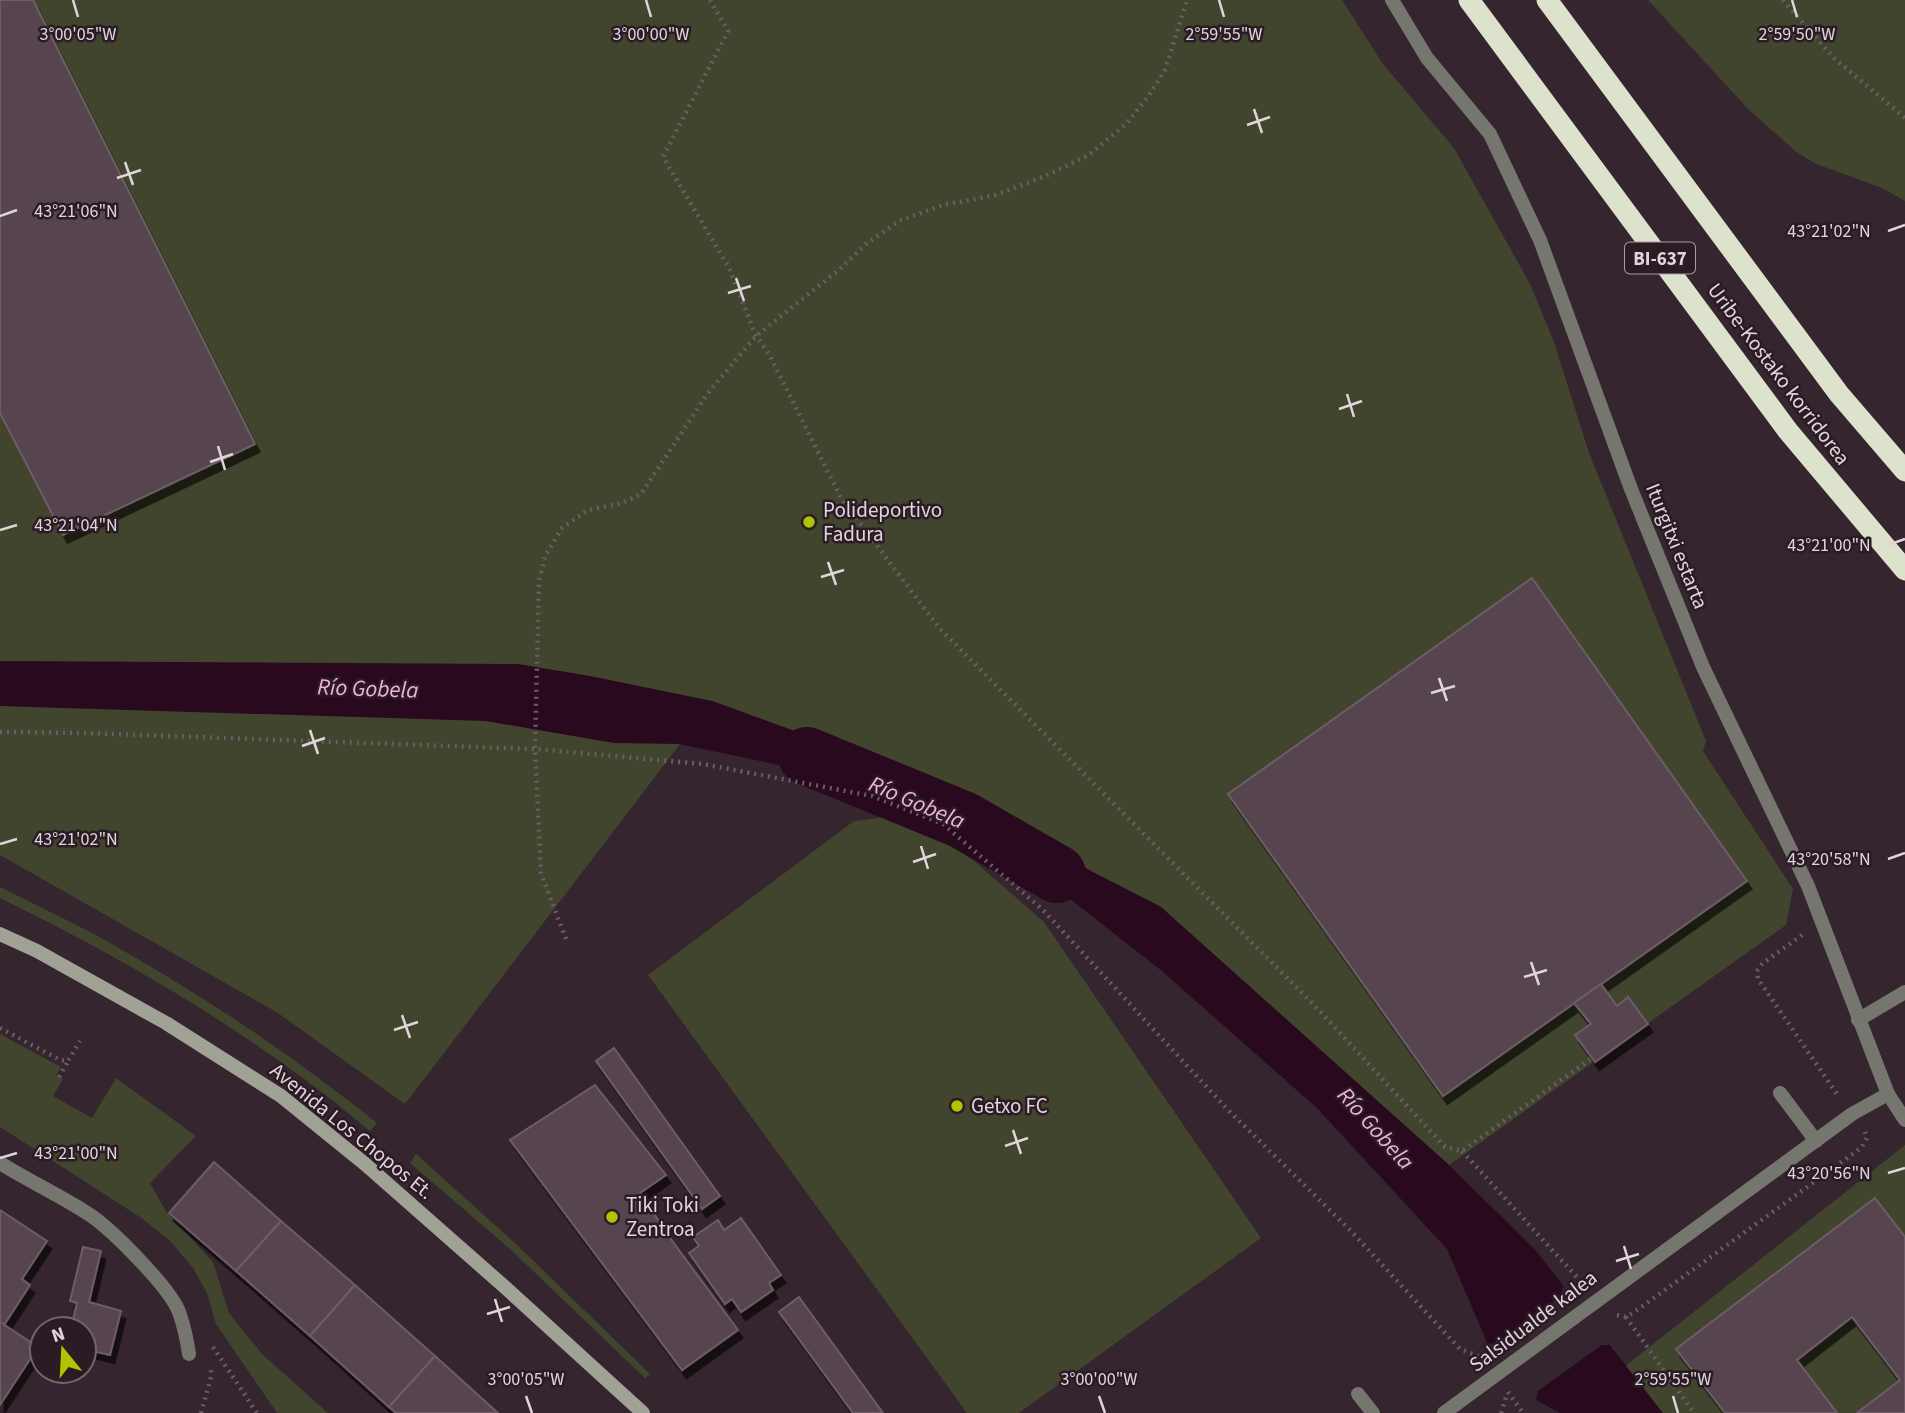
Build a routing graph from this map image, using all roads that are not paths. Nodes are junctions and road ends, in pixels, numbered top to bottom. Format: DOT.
graph roads {
  1 [pos="1392,0"];
  2 [pos="1469,0"];
  3 [pos="1547,0"];
  4 [pos="1905,471"];
  5 [pos="1905,570"];
  6 [pos="0,934"];
  7 [pos="1905,992"];
  8 [pos="1858,1020"];
  9 [pos="1780,1093"];
  10 [pos="1888,1094"];
  11 [pos="1905,1120"];
  12 [pos="1816,1140"];
  13 [pos="0,1163"];
  14 [pos="189,1354"];
  15 [pos="1358,1394"];
  16 [pos="643,1413"];
  17 [pos="1373,1413"];
  18 [pos="1444,1413"];
  1 -- 8 [label="street, Iturgitxi estarta"];
  2 -- 5 [label="highway, Uribe-Kostako korridorea / BI-637"];
  3 -- 4 [label="highway, Uribe-Kostako korridorea / BI-637"];
  6 -- 16 [label="street, Avenida Los Chopos Et."];
  7 -- 8 [label="street"];
  8 -- 10 [label="street, Iturgitxi estarta"];
  9 -- 12 [label="street"];
  10 -- 11 [label="street, Iturgitxi estarta"];
  10 -- 12 [label="street, Salsidualde kalea"];
  12 -- 18 [label="street, Salsidualde kalea"];
  13 -- 14 [label="street"];
  15 -- 17 [label="street"];
}
